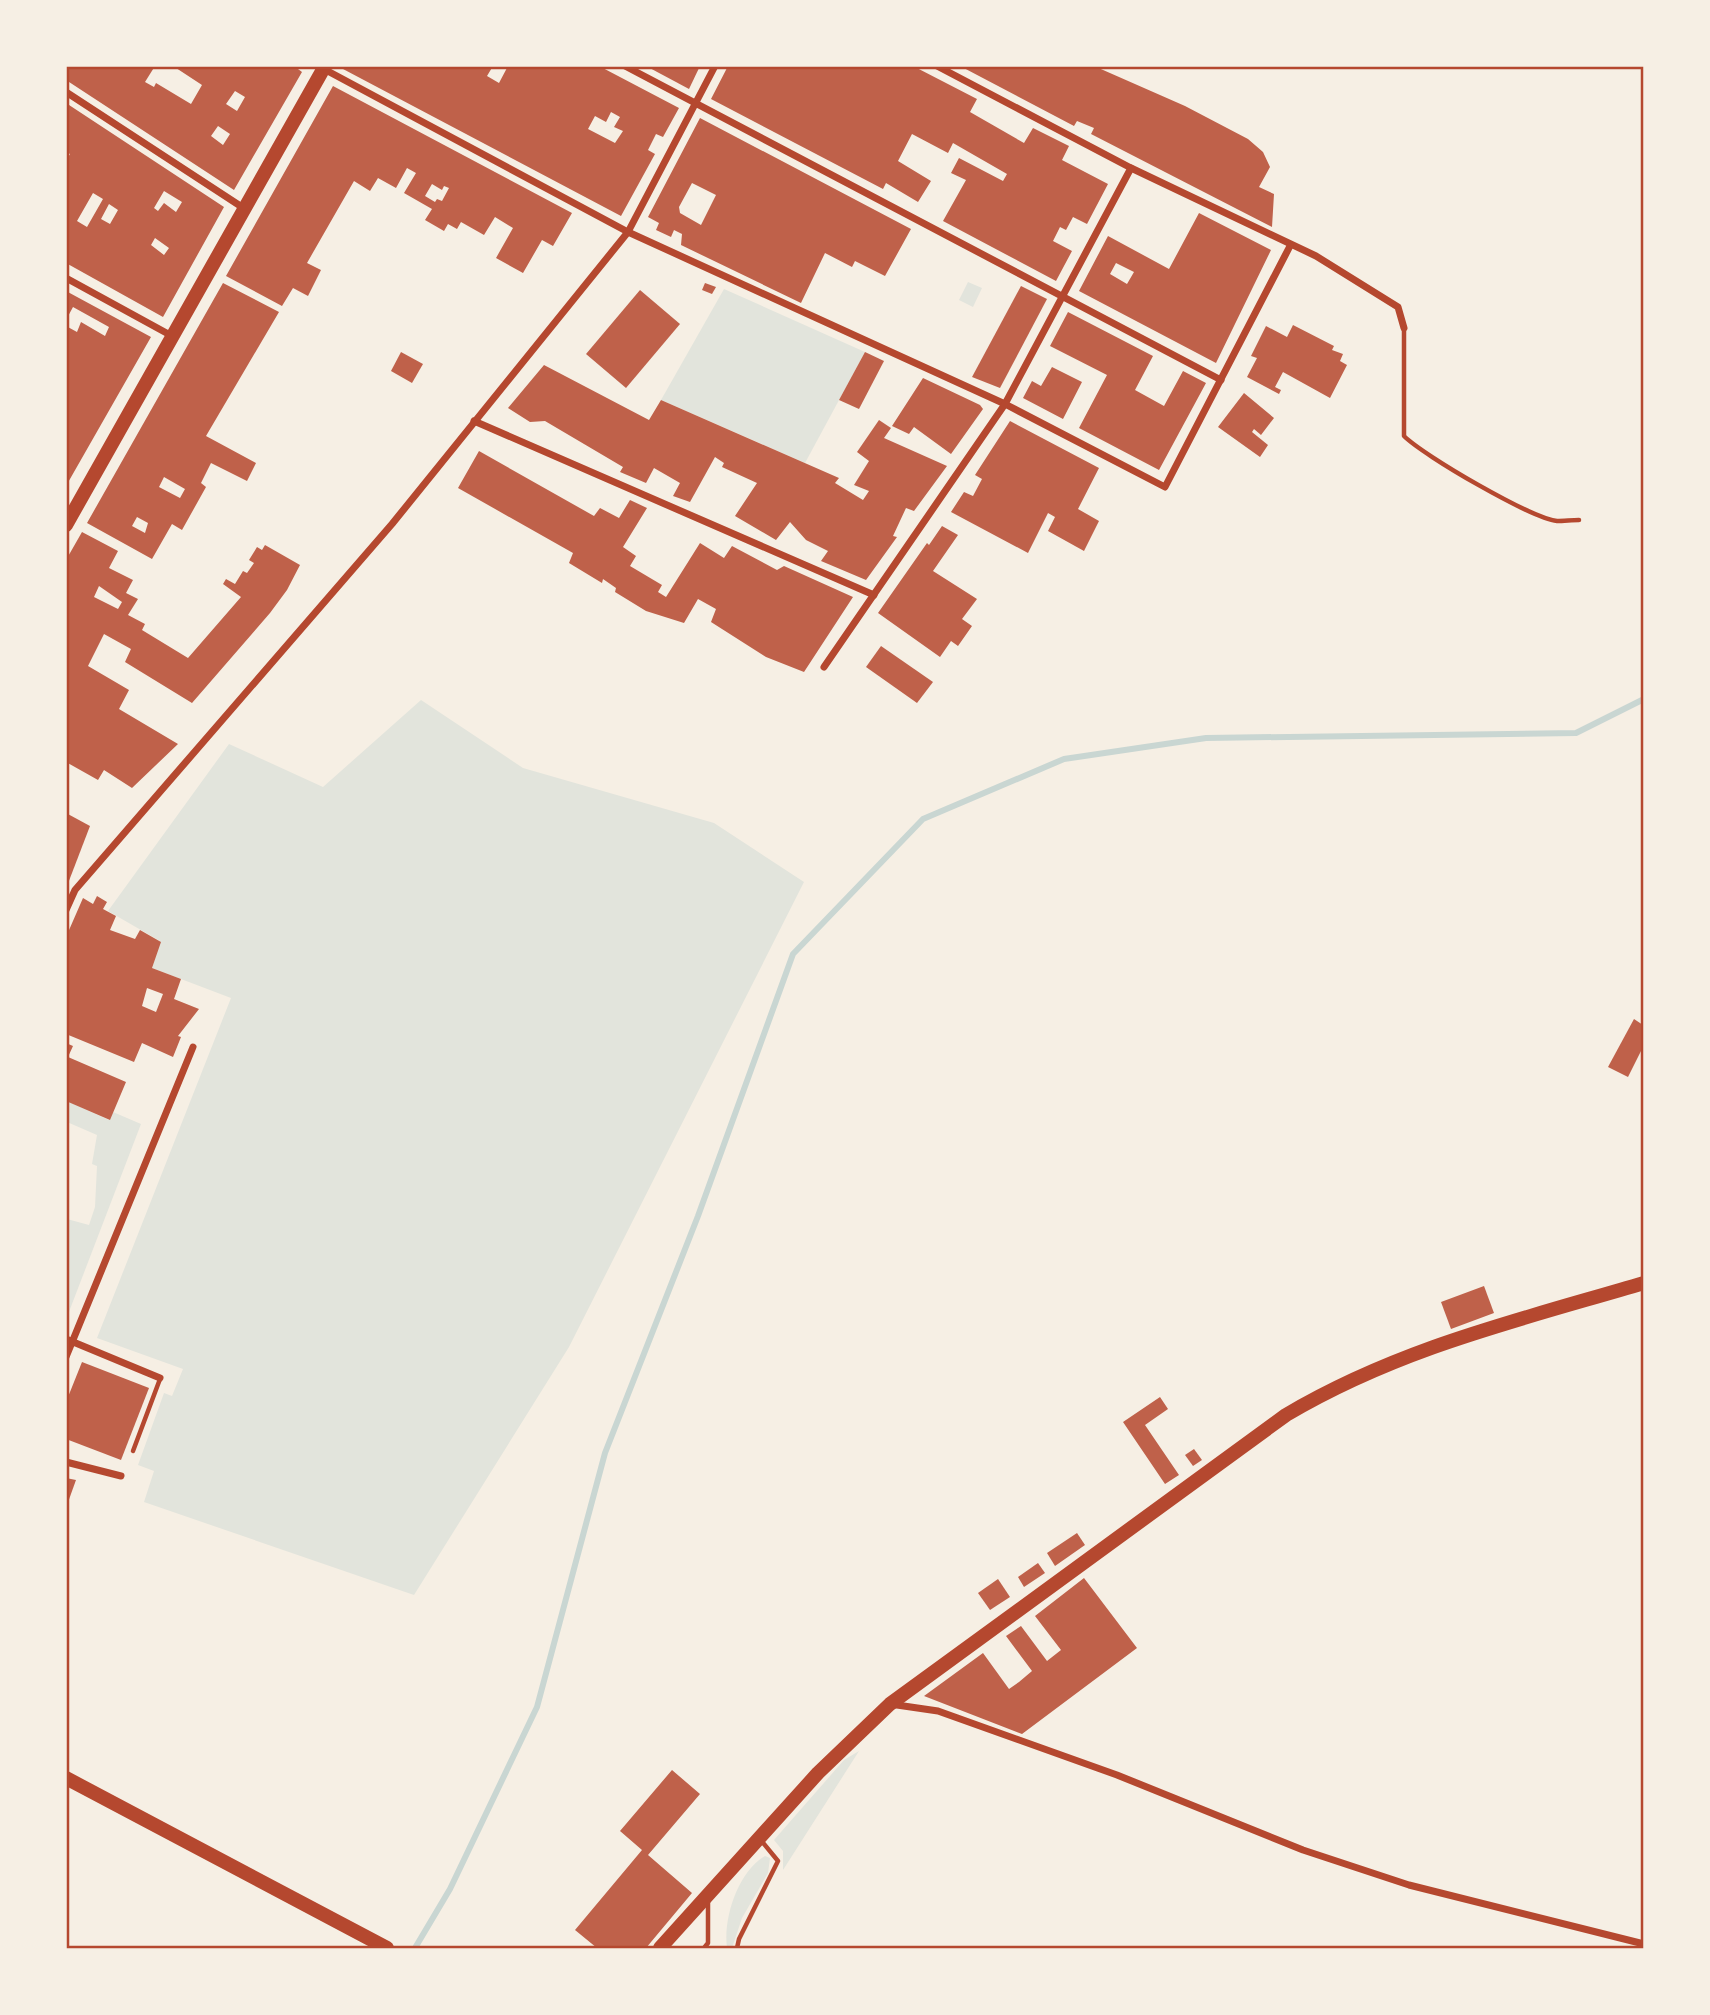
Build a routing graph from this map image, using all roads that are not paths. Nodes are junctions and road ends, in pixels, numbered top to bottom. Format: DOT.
graph roads {
  1 [pos="625,66"];
  2 [pos="715,66"];
  3 [pos="937,66"];
  4 [pos="323,67"];
  5 [pos="66,92"];
  6 [pos="695,104"];
  7 [pos="1131,168"];
  8 [pos="245,209"];
  9 [pos="628,232"];
  10 [pos="1290,246"];
  11 [pos="66,278"];
  12 [pos="1063,296"];
  13 [pos="1404,328"];
  14 [pos="173,337"];
  15 [pos="1221,380"];
  16 [pos="1005,404"];
  17 [pos="474,421"];
  18 [pos="1579,520"];
  19 [pos="66,525"];
  20 [pos="874,595"];
  21 [pos="824,667"];
  22 [pos="66,910"];
  23 [pos="193,1047"];
  24 [pos="1643,1283"];
  25 [pos="70,1341"];
  26 [pos="66,1357"];
  27 [pos="160,1378"];
  28 [pos="134,1451"];
  29 [pos="66,1462"];
  30 [pos="121,1476"];
  31 [pos="890,1704"];
  32 [pos="66,1778"];
  33 [pos="760,1838"];
  34 [pos="708,1895"];
  35 [pos="1643,1944"];
  36 [pos="387,1948"];
  37 [pos="660,1948"];
  38 [pos="704,1948"];
  39 [pos="737,1948"];
  1 -- 6 [label="street"];
  2 -- 6 [label="street"];
  3 -- 7 [label="street"];
  4 -- 8 [label="main road"];
  4 -- 9 [label="street"];
  5 -- 8 [label="street"];
  6 -- 9 [label="street"];
  6 -- 12 [label="street"];
  7 -- 10 [label="street"];
  7 -- 12 [label="street"];
  8 -- 14 [label="main road"];
  9 -- 16 [label="street"];
  9 -- 17 [label="street"];
  10 -- 13 [label="street"];
  10 -- 15 [label="street"];
  11 -- 14 [label="street"];
  12 -- 15 [label="street"];
  12 -- 16 [label="street"];
  13 -- 18 [label="lane"];
  14 -- 19 [label="main road"];
  15 -- 16 [label="street"];
  16 -- 20 [label="street"];
  17 -- 20 [label="street"];
  17 -- 22 [label="street"];
  20 -- 21 [label="street"];
  23 -- 25 [label="street"];
  24 -- 31 [label="main road"];
  25 -- 26 [label="street"];
  25 -- 27 [label="street"];
  27 -- 28 [label="lane"];
  29 -- 30 [label="street"];
  31 -- 33 [label="main road"];
  31 -- 35 [label="street"];
  32 -- 36 [label="main road"];
  33 -- 34 [label="main road"];
  33 -- 39 [label="lane"];
  34 -- 37 [label="main road"];
  34 -- 38 [label="lane"];
}
